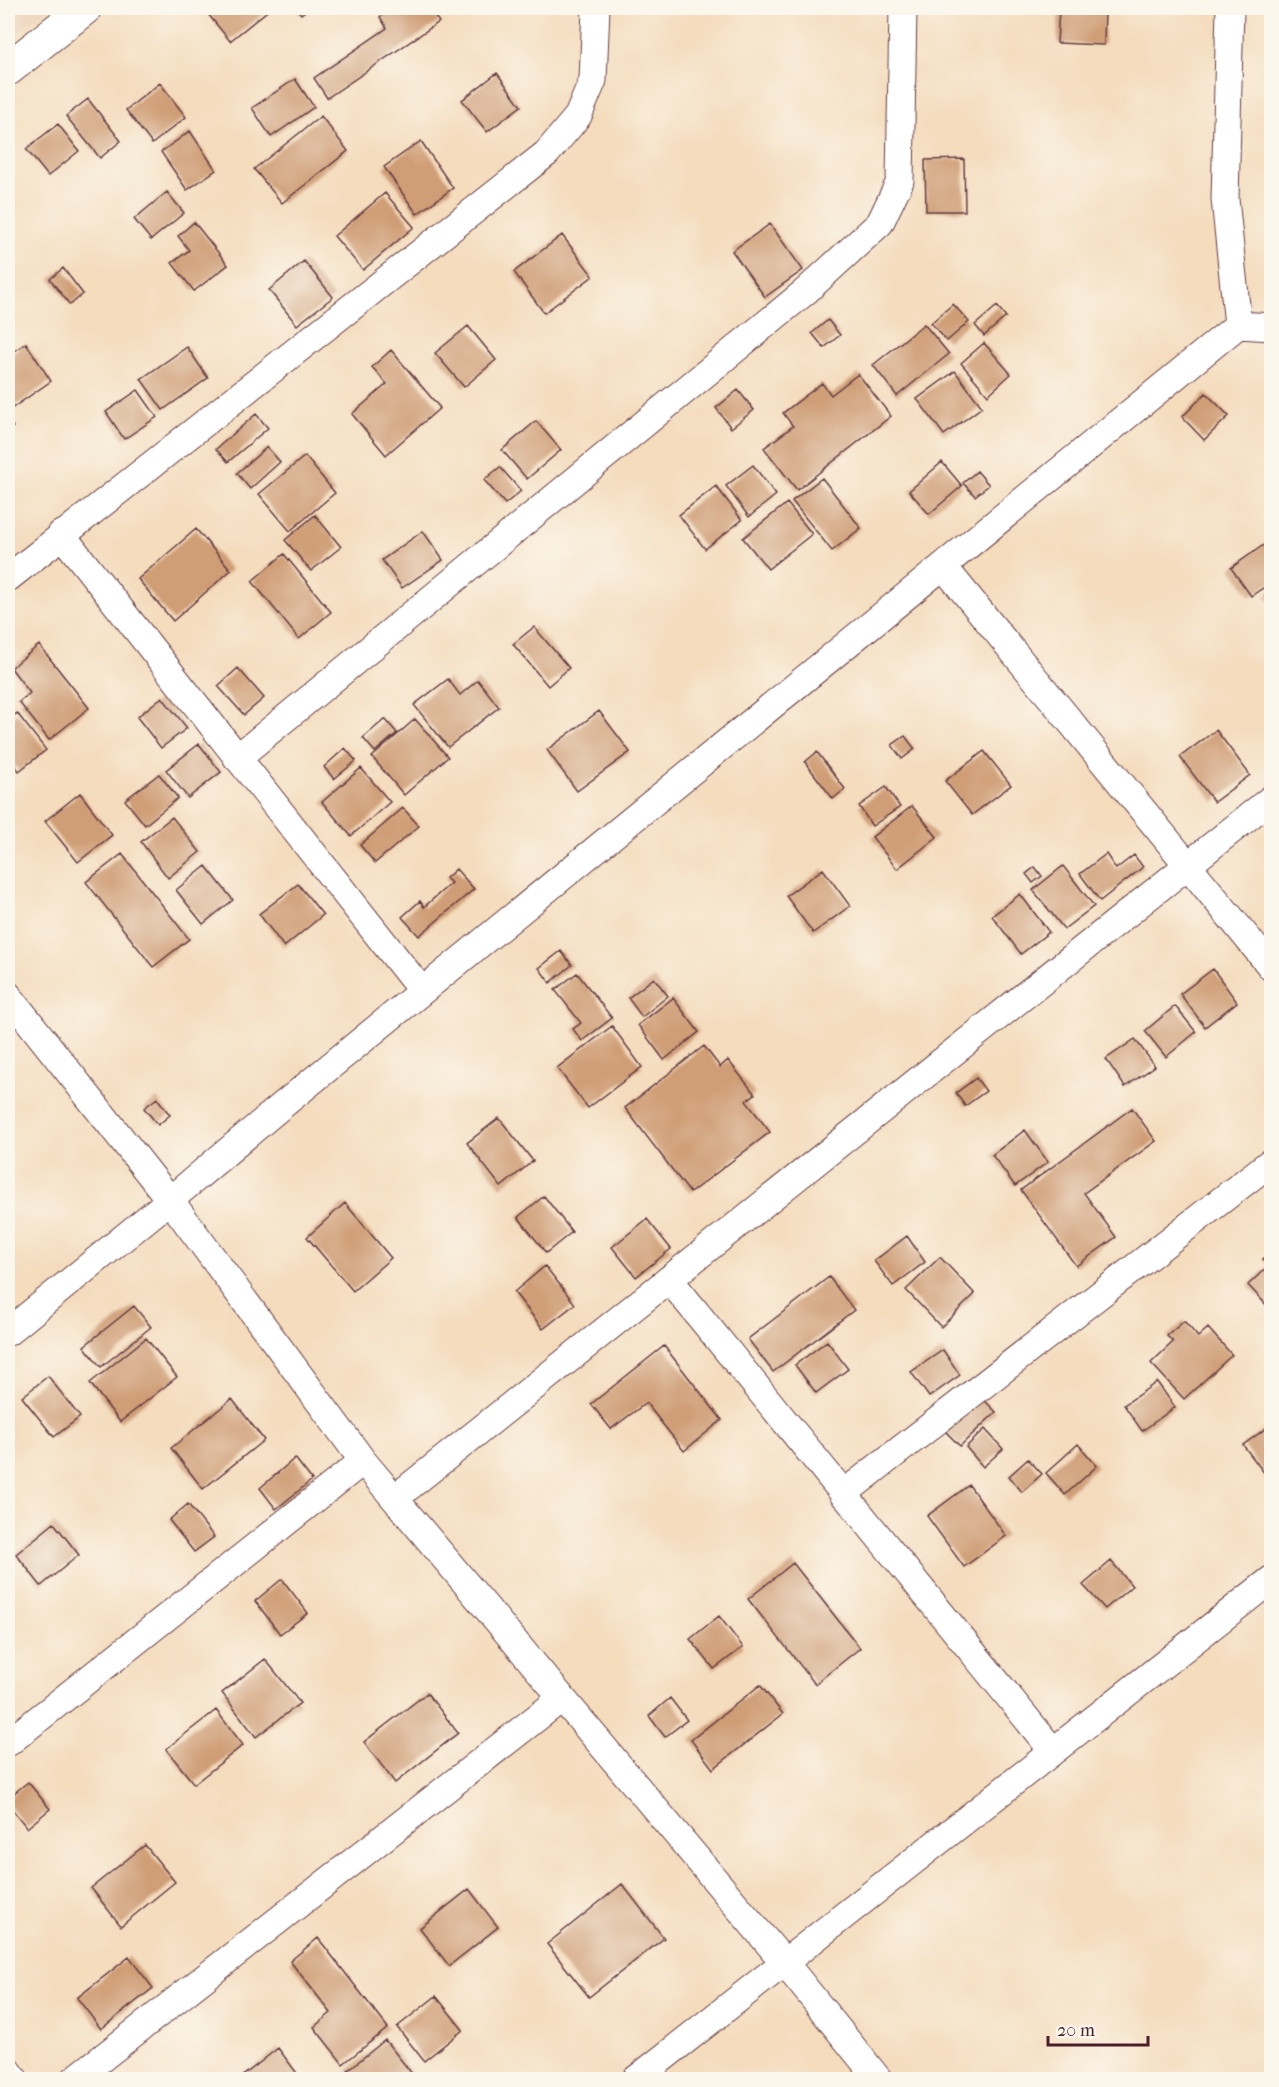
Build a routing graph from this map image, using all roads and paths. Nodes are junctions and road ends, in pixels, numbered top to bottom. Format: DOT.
graph roads {
  1 [pos="85,8"];
  2 [pos="596,8"];
  3 [pos="903,8"];
  4 [pos="1230,8"];
  5 [pos="8,69"];
  6 [pos="1238,325"];
  7 [pos="1272,327"];
  8 [pos="61,534"];
  9 [pos="943,566"];
  10 [pos="8,578"];
  11 [pos="237,758"];
  12 [pos="1272,798"];
  13 [pos="1188,866"];
  14 [pos="1272,968"];
  15 [pos="422,992"];
  16 [pos="8,995"];
  17 [pos="1272,1161"];
  18 [pos="170,1200"];
  19 [pos="669,1280"];
  20 [pos="8,1332"];
  21 [pos="363,1461"];
  22 [pos="843,1494"];
  23 [pos="395,1498"];
  24 [pos="1272,1579"];
  25 [pos="562,1698"];
  26 [pos="8,1743"];
  27 [pos="1053,1751"];
  28 [pos="784,1962"];
  29 [pos="8,2070"];
  30 [pos="15,2079"];
  31 [pos="74,2079"];
  32 [pos="635,2079"];
  33 [pos="879,2079"];
  1 -- 5 [label="street"];
  2 -- 8 [label="street"];
  3 -- 11 [label="street"];
  4 -- 6 [label="street"];
  6 -- 7 [label="street"];
  6 -- 9 [label="street"];
  8 -- 10 [label="street"];
  8 -- 11 [label="street"];
  9 -- 13 [label="street"];
  9 -- 15 [label="street"];
  11 -- 15 [label="street"];
  12 -- 13 [label="street"];
  13 -- 14 [label="street"];
  13 -- 19 [label="street"];
  15 -- 18 [label="street"];
  16 -- 18 [label="street"];
  17 -- 22 [label="street"];
  18 -- 20 [label="street"];
  18 -- 21 [label="street"];
  19 -- 22 [label="street"];
  19 -- 23 [label="street"];
  21 -- 23 [label="street"];
  21 -- 26 [label="street"];
  22 -- 27 [label="street"];
  23 -- 25 [label="street"];
  24 -- 27 [label="street"];
  25 -- 28 [label="street"];
  25 -- 31 [label="street"];
  27 -- 28 [label="street"];
  28 -- 32 [label="street"];
  28 -- 33 [label="street"];
  29 -- 30 [label="street"];
}
